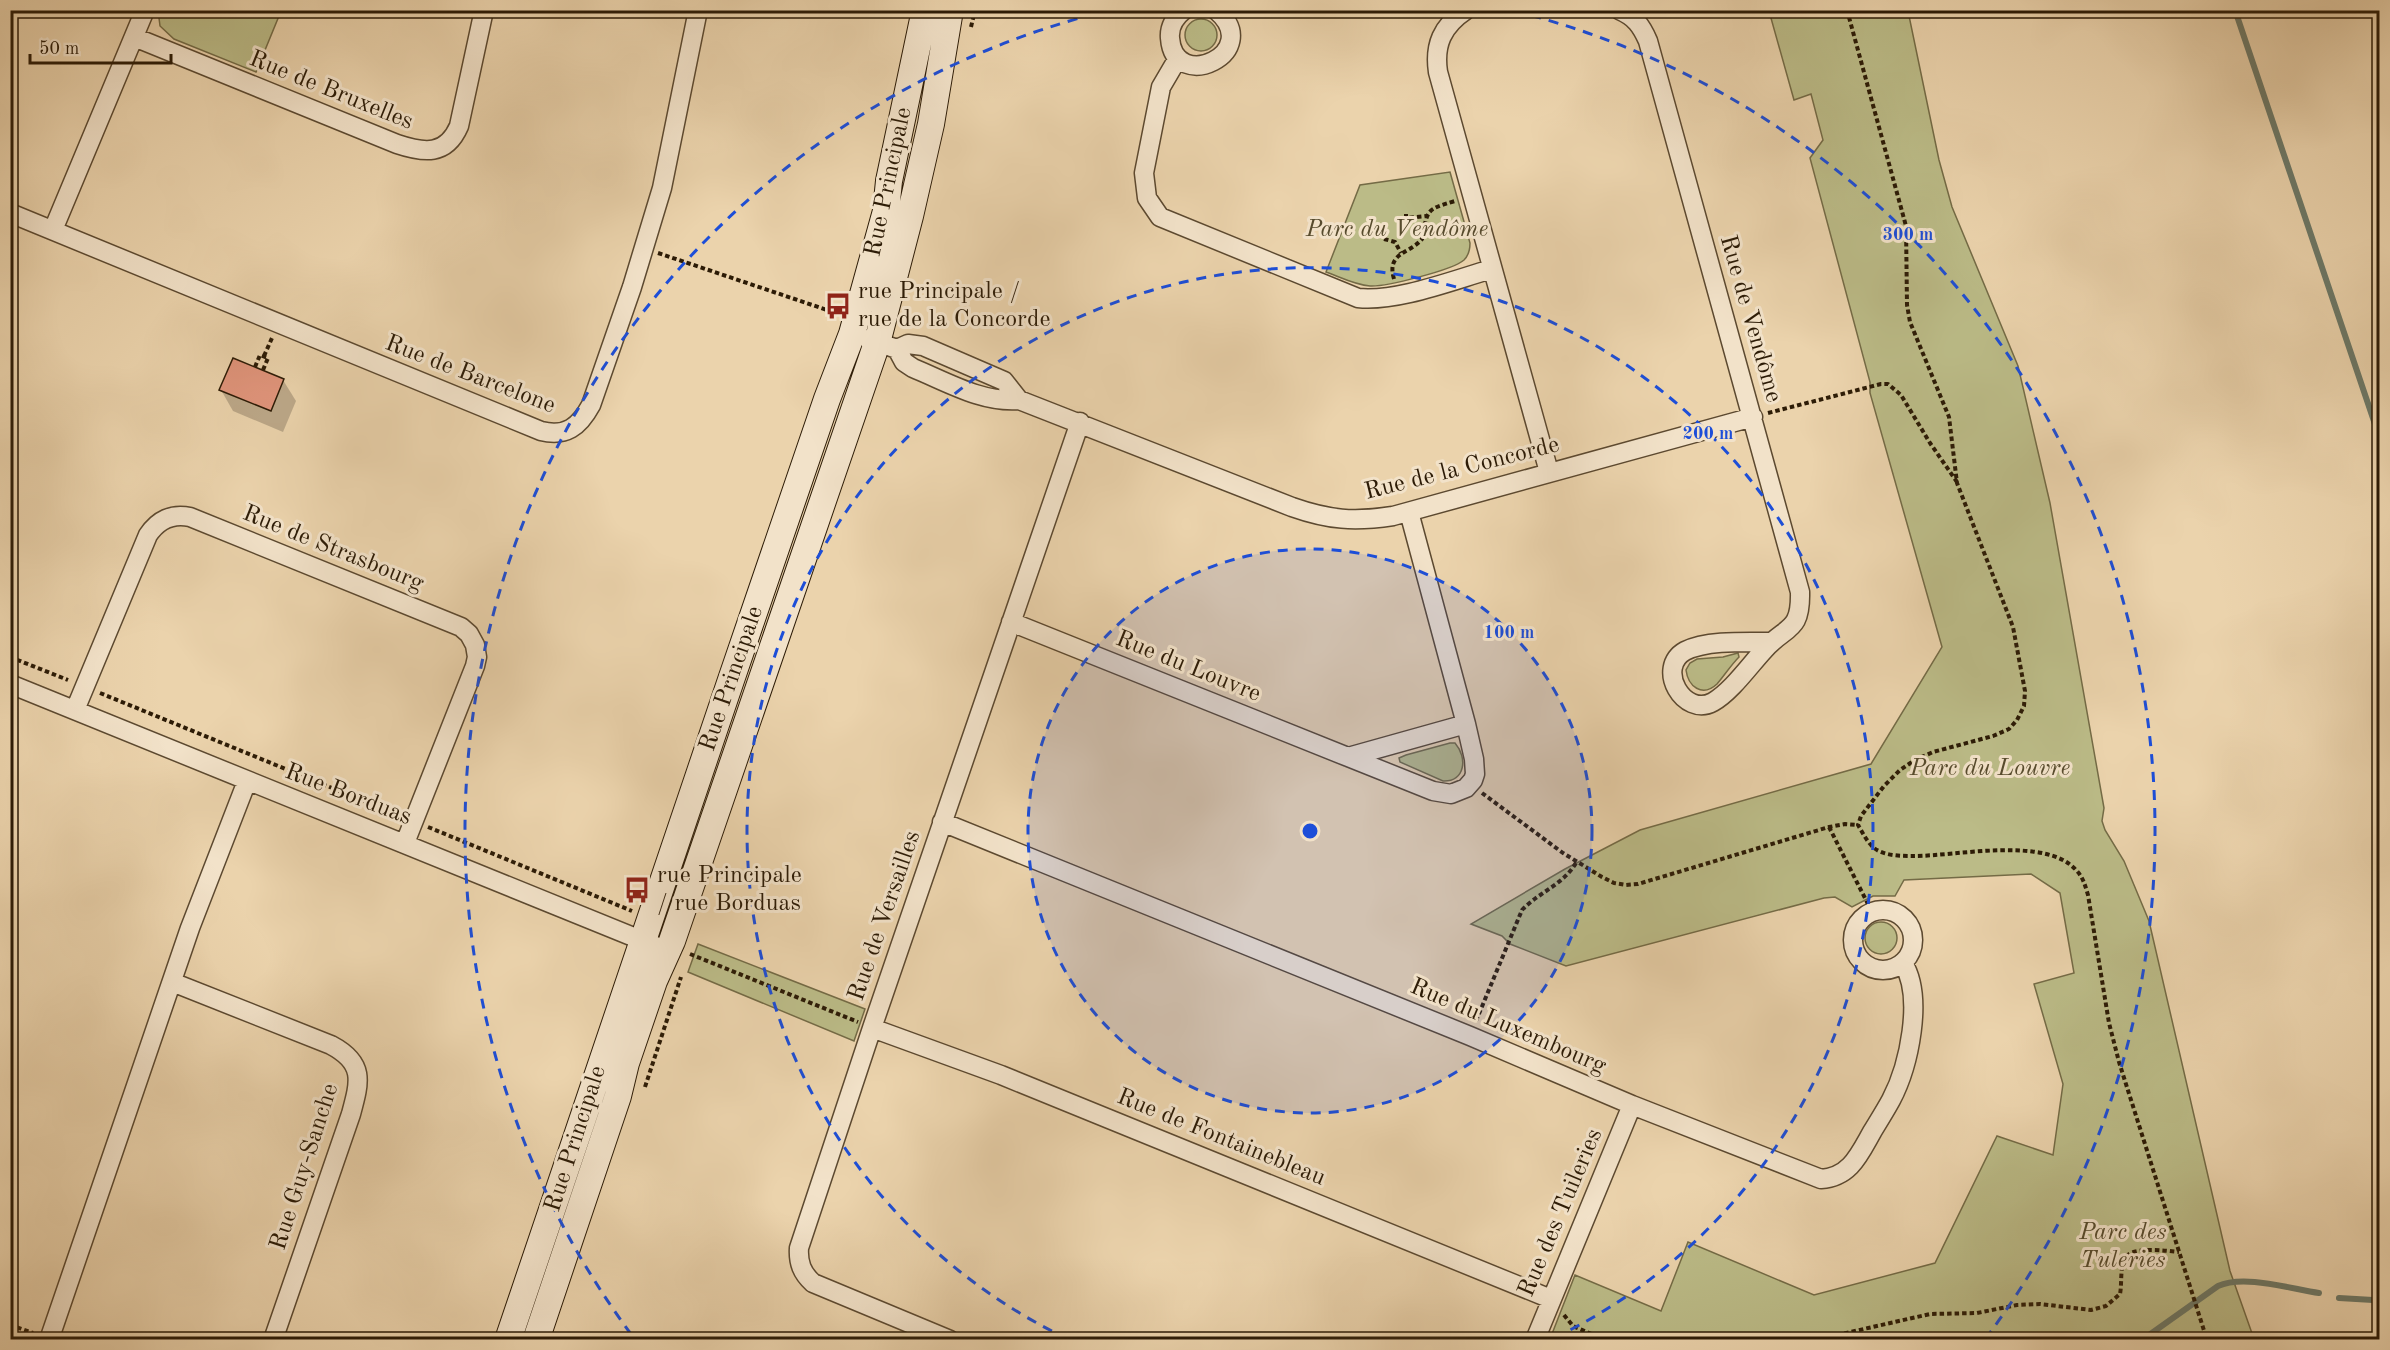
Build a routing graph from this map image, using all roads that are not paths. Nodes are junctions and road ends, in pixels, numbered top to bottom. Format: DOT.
graph roads {
  1 [pos="145,10"];
  2 [pos="484,10"];
  3 [pos="698,10"];
  4 [pos="925,10"];
  5 [pos="950,10"];
  6 [pos="1184,10"];
  7 [pos="1216,10"];
  8 [pos="1466,10"];
  9 [pos="1619,10"];
  10 [pos="134,37"];
  11 [pos="1178,58"];
  12 [pos="10,213"];
  13 [pos="53,230"];
  14 [pos="1492,269"];
  15 [pos="846,324"];
  16 [pos="887,346"];
  17 [pos="1759,415"];
  18 [pos="1080,422"];
  19 [pos="1549,472"];
  20 [pos="1409,512"];
  21 [pos="1011,622"];
  22 [pos="1771,642"];
  23 [pos="10,684"];
  24 [pos="75,710"];
  25 [pos="1466,724"];
  26 [pos="1348,757"];
  27 [pos="247,781"];
  28 [pos="942,822"];
  29 [pos="405,843"];
  30 [pos="642,941"];
  31 [pos="678,952"];
  32 [pos="1903,963"];
  33 [pos="172,981"];
  34 [pos="866,1026"];
  35 [pos="1632,1105"];
  36 [pos="1556,1305"];
  37 [pos="44,1337"];
  38 [pos="273,1340"];
  39 [pos="508,1340"];
  40 [pos="536,1340"];
  41 [pos="950,1340"];
  42 [pos="1535,1340"];
  1 -- 10 [label="street"];
  2 -- 10 [label="street, Rue de Bruxelles"];
  3 -- 13 [label="street, Rue de Barcelone"];
  4 -- 15 [label="street, Rue Principale"];
  5 -- 16 [label="street, Rue Principale"];
  6 -- 11 [label="street"];
  7 -- 11 [label="street"];
  8 -- 14 [label="street"];
  9 -- 17 [label="street, Rue de Vendôme"];
  10 -- 13 [label="street"];
  11 -- 14 [label="street"];
  12 -- 13 [label="street, Rue de Barcelone"];
  14 -- 19 [label="street"];
  15 -- 16 [label="street, Rue de la Concorde"];
  15 -- 30 [label="street, Rue Principale"];
  16 -- 18 [label="street, Rue de la Concorde"];
  16 -- 31 [label="street, Rue Principale"];
  17 -- 19 [label="street, Rue de la Concorde"];
  17 -- 22 [label="street, Rue de Vendôme"];
  18 -- 20 [label="street, Rue de la Concorde"];
  18 -- 21 [label="street, Rue de Versailles"];
  19 -- 20 [label="street, Rue de la Concorde"];
  20 -- 25 [label="street, Rue du Louvre"];
  21 -- 26 [label="street, Rue du Louvre"];
  21 -- 28 [label="street, Rue de Versailles"];
  22 -- 22 [label="street, Rue de Vendôme"];
  23 -- 24 [label="street, Rue Borduas"];
  24 -- 27 [label="street, Rue Borduas"];
  24 -- 29 [label="street, Rue de Strasbourg"];
  25 -- 26 [label="street"];
  25 -- 26 [label="street, Rue du Louvre"];
  27 -- 29 [label="street, Rue Borduas"];
  27 -- 33 [label="street"];
  28 -- 34 [label="street, Rue de Versailles"];
  28 -- 35 [label="street, Rue du Luxembourg"];
  29 -- 30 [label="street, Rue Borduas"];
  30 -- 31 [label="street, Rue Borduas"];
  30 -- 39 [label="street, Rue Principale"];
  31 -- 40 [label="street, Rue Principale"];
  32 -- 32 [label="street"];
  32 -- 35 [label="street, Rue du Luxembourg"];
  33 -- 37 [label="street"];
  33 -- 38 [label="street, Rue Guy-Sanche"];
  34 -- 36 [label="street, Rue de Fontainebleau"];
  34 -- 41 [label="street, Rue de Versailles"];
  35 -- 36 [label="street, Rue des Tuileries"];
  36 -- 42 [label="street, Rue des Tuileries"];
}
